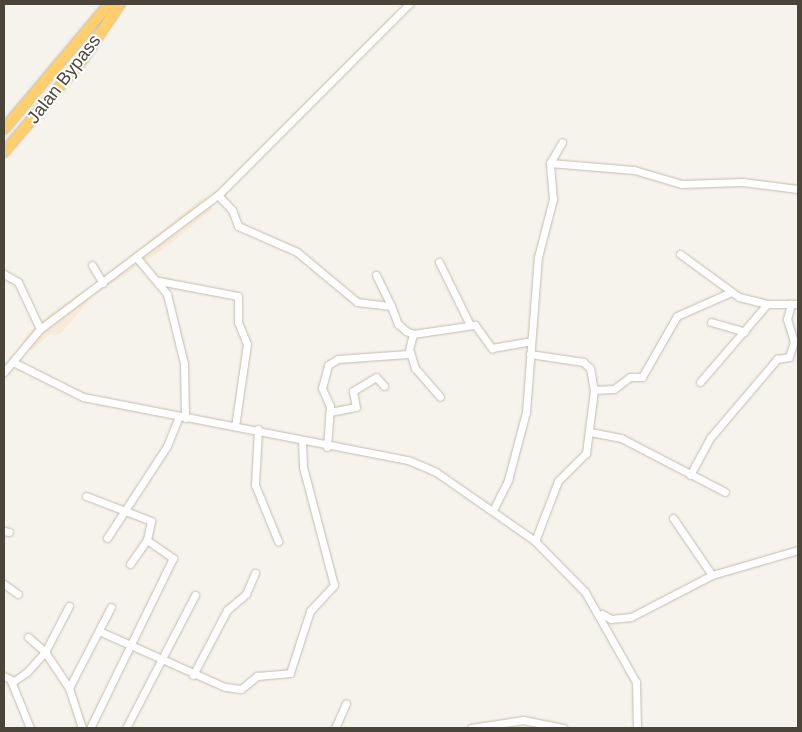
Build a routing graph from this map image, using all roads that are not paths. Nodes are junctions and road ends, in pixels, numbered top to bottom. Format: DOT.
graph roads {
  1 [pos="109,4"];
  2 [pos="120,4"];
  3 [pos="409,4"];
  4 [pos="4,129"];
  5 [pos="562,142"];
  6 [pos="4,152"];
  7 [pos="550,163"];
  8 [pos="798,189"];
  9 [pos="218,195"];
  10 [pos="680,254"];
  11 [pos="137,258"];
  12 [pos="439,262"];
  13 [pos="92,265"];
  14 [pos="4,274"];
  15 [pos="376,274"];
  16 [pos="159,281"];
  17 [pos="103,283"];
  18 [pos="729,293"];
  19 [pos="767,304"];
  20 [pos="795,304"];
  21 [pos="391,306"];
  22 [pos="711,322"];
  23 [pos="470,325"];
  24 [pos="40,329"];
  25 [pos="745,332"];
  26 [pos="413,334"];
  27 [pos="530,341"];
  28 [pos="410,352"];
  29 [pos="530,354"];
  30 [pos="13,362"];
  31 [pos="4,372"];
  32 [pos="700,382"];
  33 [pos="384,386"];
  34 [pos="594,390"];
  35 [pos="440,397"];
  36 [pos="330,412"];
  37 [pos="182,418"];
  38 [pos="235,426"];
  39 [pos="258,429"];
  40 [pos="590,432"];
  41 [pos="302,441"];
  42 [pos="327,447"];
  43 [pos="690,475"];
  44 [pos="725,492"];
  45 [pos="86,496"];
  46 [pos="125,510"];
  47 [pos="493,510"];
  48 [pos="673,518"];
  49 [pos="107,538"];
  50 [pos="147,540"];
  51 [pos="278,541"];
  52 [pos="535,541"];
  53 [pos="798,550"];
  54 [pos="130,564"];
  55 [pos="255,572"];
  56 [pos="712,575"];
  57 [pos="4,584"];
  58 [pos="18,594"];
  59 [pos="195,595"];
  60 [pos="69,606"];
  61 [pos="111,607"];
  62 [pos="600,612"];
  63 [pos="99,631"];
  64 [pos="28,637"];
  65 [pos="131,646"];
  66 [pos="45,652"];
  67 [pos="160,660"];
  68 [pos="193,675"];
  69 [pos="4,676"];
  70 [pos="11,681"];
  71 [pos="69,688"];
  72 [pos="346,703"];
  73 [pos="552,727"];
  74 [pos="30,728"];
  75 [pos="82,728"];
  76 [pos="90,728"];
  77 [pos="126,728"];
  78 [pos="335,728"];
  79 [pos="471,728"];
  80 [pos="563,728"];
  81 [pos="637,728"];
  1 -- 4 [label="highway, Jalan Bypass"];
  2 -- 6 [label="highway, Jalan Bypass"];
  3 -- 9 [label="street"];
  5 -- 7 [label="street"];
  7 -- 8 [label="street"];
  7 -- 27 [label="street"];
  9 -- 11 [label="street"];
  9 -- 21 [label="street"];
  10 -- 18 [label="street"];
  11 -- 16 [label="street"];
  11 -- 17 [label="street"];
  12 -- 23 [label="street"];
  13 -- 17 [label="street"];
  14 -- 24 [label="street"];
  15 -- 21 [label="street"];
  16 -- 37 [label="street"];
  16 -- 38 [label="street"];
  17 -- 24 [label="street"];
  18 -- 19 [label="street"];
  18 -- 34 [label="street"];
  19 -- 20 [label="street"];
  19 -- 25 [label="street"];
  20 -- 43 [label="street"];
  21 -- 26 [label="street"];
  22 -- 25 [label="street"];
  23 -- 26 [label="street"];
  23 -- 27 [label="street"];
  24 -- 30 [label="street"];
  25 -- 32 [label="street"];
  26 -- 28 [label="street"];
  27 -- 29 [label="street"];
  28 -- 35 [label="street"];
  28 -- 36 [label="street"];
  29 -- 34 [label="street"];
  29 -- 47 [label="street"];
  30 -- 31 [label="street"];
  30 -- 37 [label="street"];
  33 -- 36 [label="street"];
  34 -- 40 [label="street"];
  36 -- 42 [label="street"];
  37 -- 38 [label="street"];
  37 -- 46 [label="street"];
  38 -- 39 [label="street"];
  39 -- 41 [label="street"];
  39 -- 51 [label="street"];
  40 -- 43 [label="street"];
  40 -- 52 [label="street"];
  41 -- 42 [label="street"];
  41 -- 68 [label="street"];
  42 -- 47 [label="street"];
  43 -- 44 [label="street"];
  45 -- 46 [label="street"];
  46 -- 49 [label="street"];
  46 -- 50 [label="street"];
  47 -- 52 [label="street"];
  48 -- 56 [label="street"];
  50 -- 54 [label="street"];
  50 -- 65 [label="street"];
  52 -- 62 [label="street"];
  53 -- 56 [label="street"];
  55 -- 68 [label="street"];
  56 -- 62 [label="street"];
  57 -- 58 [label="street"];
  59 -- 67 [label="street"];
  60 -- 66 [label="street"];
  61 -- 63 [label="street"];
  62 -- 81 [label="street"];
  63 -- 65 [label="street"];
  63 -- 71 [label="street"];
  64 -- 66 [label="street"];
  65 -- 67 [label="street"];
  65 -- 76 [label="street"];
  66 -- 70 [label="street"];
  66 -- 71 [label="street"];
  67 -- 68 [label="street"];
  67 -- 77 [label="street"];
  69 -- 70 [label="street"];
  70 -- 74 [label="street"];
  71 -- 75 [label="street"];
  72 -- 78 [label="street"];
  73 -- 79 [label="street"];
  73 -- 80 [label="street"];
}
